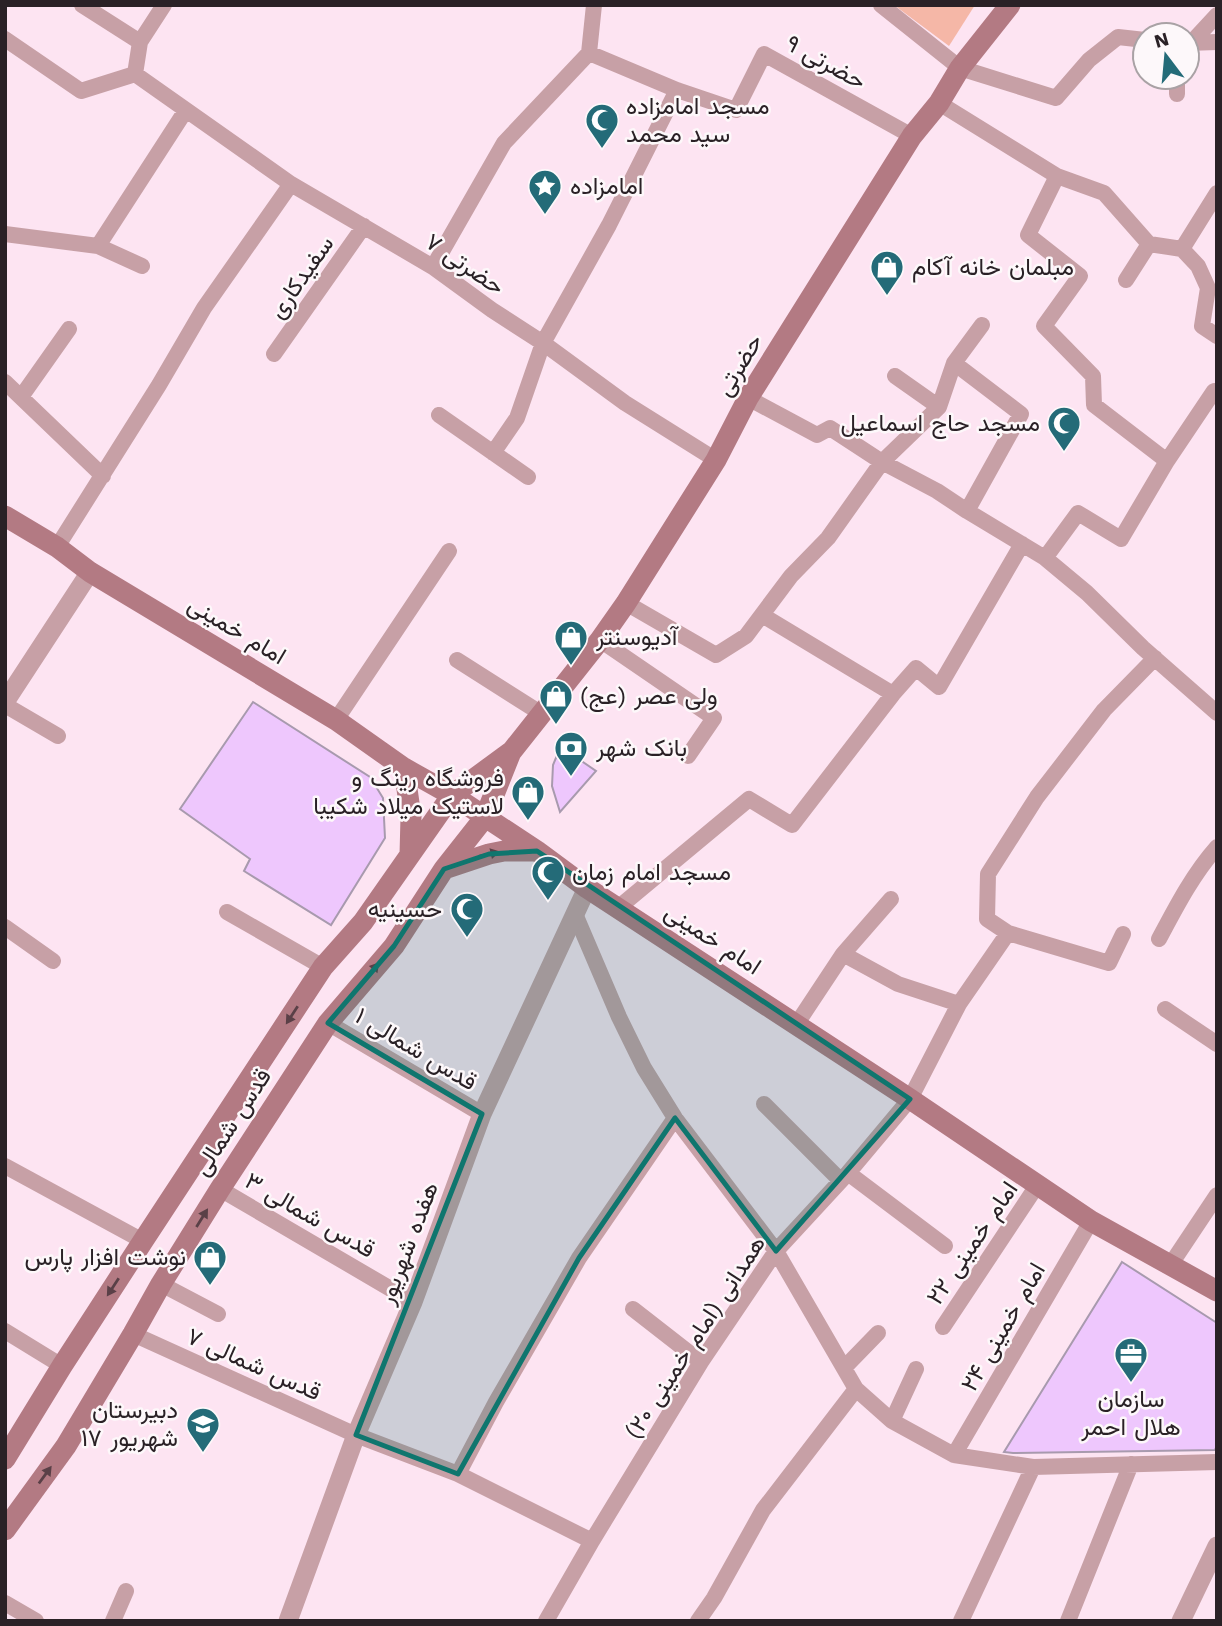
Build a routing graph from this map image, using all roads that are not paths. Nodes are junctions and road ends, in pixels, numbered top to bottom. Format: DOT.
graph roads {
  1 [pos="82,5"];
  2 [pos="163,5"];
  3 [pos="594,5"];
  4 [pos="881,5"];
  5 [pos="1010,5"];
  6 [pos="1217,15"];
  7 [pos="1201,33"];
  8 [pos="1131,38"];
  9 [pos="5,39"];
  10 [pos="140,42"];
  11 [pos="589,53"];
  12 [pos="960,68"];
  13 [pos="135,74"];
  14 [pos="677,90"];
  15 [pos="939,103"];
  16 [pos="186,110"];
  17 [pos="912,136"];
  18 [pos="1057,176"];
  19 [pos="291,184"];
  20 [pos="1217,193"];
  21 [pos="364,226"];
  22 [pos="5,234"];
  23 [pos="1149,244"];
  24 [pos="98,246"];
  25 [pos="1182,249"];
  26 [pos="142,266"];
  27 [pos="433,267"];
  28 [pos="1126,280"];
  29 [pos="982,325"];
  30 [pos="69,329"];
  31 [pos="1217,335"];
  32 [pos="543,343"];
  33 [pos="274,354"];
  34 [pos="954,363"];
  35 [pos="895,376"];
  36 [pos="5,382"];
  37 [pos="1216,390"];
  38 [pos="21,397"];
  39 [pos="748,398"];
  40 [pos="939,407"];
  41 [pos="439,415"];
  42 [pos="493,453"];
  43 [pos="716,460"];
  44 [pos="1167,461"];
  45 [pos="882,462"];
  46 [pos="103,476"];
  47 [pos="528,477"];
  48 [pos="967,511"];
  49 [pos="5,516"];
  50 [pos="1022,544"];
  51 [pos="57,547"];
  52 [pos="449,551"];
  53 [pos="1045,558"];
  54 [pos="90,572"];
  55 [pos="626,603"];
  56 [pos="762,615"];
  57 [pos="600,640"];
  58 [pos="1155,658"];
  59 [pos="457,660"];
  60 [pos="893,694"];
  61 [pos="5,703"];
  62 [pos="1217,713"];
  63 [pos="542,714"];
  64 [pos="336,720"];
  65 [pos="58,736"];
  66 [pos="512,751"];
  67 [pos="688,756"];
  68 [pos="404,768"];
  69 [pos="452,795"];
  70 [pos="485,817"];
  71 [pos="1217,847"];
  72 [pos="537,851"];
  73 [pos="410,855"];
  74 [pos="444,869"];
  75 [pos="587,888"];
  76 [pos="891,900"];
  77 [pos="618,908"];
  78 [pos="228,912"];
  79 [pos="575,914"];
  80 [pos="5,927"];
  81 [pos="1008,933"];
  82 [pos="1123,934"];
  83 [pos="1159,939"];
  84 [pos="843,954"];
  85 [pos="53,961"];
  86 [pos="323,967"];
  87 [pos="959,1004"];
  88 [pos="1165,1009"];
  89 [pos="328,1023"];
  90 [pos="796,1025"];
  91 [pos="1217,1044"];
  92 [pos="910,1099"];
  93 [pos="764,1104"];
  94 [pos="482,1114"];
  95 [pos="675,1118"];
  96 [pos="5,1166"];
  97 [pos="844,1177"];
  98 [pos="1038,1184"];
  99 [pos="220,1189"];
  100 [pos="1217,1195"];
  101 [pos="1091,1221"];
  102 [pos="142,1241"];
  103 [pos="945,1246"];
  104 [pos="776,1251"];
  105 [pos="1171,1264"];
  106 [pos="161,1284"];
  107 [pos="1217,1291"];
  108 [pos="413,1302"];
  109 [pos="633,1309"];
  110 [pos="218,1314"];
  111 [pos="943,1328"];
  112 [pos="5,1331"];
  113 [pos="878,1333"];
  114 [pos="133,1334"];
  115 [pos="701,1362"];
  116 [pos="62,1366"];
  117 [pos="844,1368"];
  118 [pos="916,1369"];
  119 [pos="856,1389"];
  120 [pos="892,1421"];
  121 [pos="356,1435"];
  122 [pos="954,1455"];
  123 [pos="5,1459"];
  124 [pos="1217,1462"];
  125 [pos="1131,1464"];
  126 [pos="1033,1467"];
  127 [pos="458,1474"];
  128 [pos="5,1530"];
  129 [pos="592,1541"];
  130 [pos="1217,1546"];
  131 [pos="126,1591"];
  132 [pos="5,1603"];
  133 [pos="291,1620"];
  134 [pos="36,1621"];
  135 [pos="113,1621"];
  136 [pos="546,1621"];
  137 [pos="698,1621"];
  138 [pos="961,1621"];
  139 [pos="1068,1621"];
  140 [pos="1181,1621"];
  1 -- 10 [label="street"];
  2 -- 10 [label="street"];
  3 -- 11 [label="street"];
  4 -- 12 [label="street"];
  5 -- 12 [label="main road, حضرتی"];
  6 -- 7 [label="street"];
  8 -- 12 [label="street"];
  9 -- 13 [label="street"];
  10 -- 13 [label="street"];
  11 -- 14 [label="street, حضرتی ۹"];
  11 -- 27 [label="street"];
  12 -- 15 [label="main road, حضرتی"];
  13 -- 16 [label="street, حضرتی ۷"];
  14 -- 17 [label="street, حضرتی ۹"];
  14 -- 32 [label="street"];
  15 -- 17 [label="main road, حضرتی"];
  15 -- 18 [label="street"];
  16 -- 19 [label="street, حضرتی ۷"];
  16 -- 24 [label="street"];
  17 -- 39 [label="main road, حضرتی"];
  18 -- 23 [label="street"];
  18 -- 44 [label="street"];
  19 -- 21 [label="street, حضرتی ۷"];
  19 -- 46 [label="street"];
  20 -- 25 [label="street"];
  21 -- 27 [label="street, حضرتی ۷"];
  21 -- 33 [label="street, سفیدکاری"];
  22 -- 24 [label="street"];
  23 -- 25 [label="street"];
  23 -- 28 [label="street"];
  24 -- 26 [label="street"];
  25 -- 31 [label="street"];
  27 -- 32 [label="street, حضرتی ۷"];
  29 -- 34 [label="street"];
  30 -- 38 [label="street"];
  32 -- 42 [label="street"];
  32 -- 43 [label="street, حضرتی ۷"];
  34 -- 40 [label="street"];
  34 -- 48 [label="street"];
  35 -- 40 [label="street"];
  36 -- 38 [label="street"];
  37 -- 44 [label="street"];
  38 -- 46 [label="street"];
  39 -- 43 [label="main road, حضرتی"];
  39 -- 45 [label="street"];
  40 -- 45 [label="street"];
  41 -- 42 [label="street"];
  42 -- 47 [label="street"];
  43 -- 55 [label="main road, حضرتی"];
  44 -- 53 [label="street"];
  45 -- 48 [label="street"];
  45 -- 56 [label="street"];
  46 -- 51 [label="street"];
  48 -- 50 [label="street"];
  49 -- 51 [label="main road, امام خمینی"];
  50 -- 53 [label="street"];
  50 -- 60 [label="street"];
  51 -- 54 [label="main road, امام خمینی"];
  52 -- 64 [label="street"];
  53 -- 58 [label="street"];
  54 -- 61 [label="street"];
  54 -- 64 [label="main road, امام خمینی"];
  55 -- 56 [label="street"];
  55 -- 57 [label="main road, حضرتی"];
  56 -- 60 [label="street"];
  57 -- 63 [label="main road, حضرتی"];
  57 -- 67 [label="street"];
  58 -- 62 [label="street"];
  58 -- 81 [label="street"];
  59 -- 63 [label="street"];
  60 -- 77 [label="street"];
  61 -- 65 [label="street"];
  63 -- 66 [label="main road, حضرتی"];
  64 -- 68 [label="main road, امام خمینی"];
  66 -- 69 [label="main road, قدس شمالی"];
  66 -- 70 [label="main road, قدس شمالی"];
  68 -- 69 [label="main road, امام خمینی"];
  68 -- 73 [label="main road"];
  69 -- 70 [label="main road, امام خمینی"];
  69 -- 73 [label="main road, قدس شمالی"];
  70 -- 72 [label="main road, امام خمینی"];
  70 -- 74 [label="main road, قدس شمالی"];
  71 -- 83 [label="street"];
  74 -- 72 [label="main road, one-way"];
  72 -- 75 [label="main road, امام خمینی"];
  73 -- 86 [label="main road, قدس شمالی"];
  89 -- 74 [label="main road, قدس شمالی, one-way"];
  75 -- 77 [label="main road, امام خمینی"];
  75 -- 79 [label="street, هفده شهریور"];
  76 -- 84 [label="street"];
  77 -- 90 [label="main road, امام خمینی"];
  78 -- 86 [label="street"];
  79 -- 94 [label="street, هفده شهریور"];
  79 -- 95 [label="street"];
  80 -- 85 [label="street"];
  81 -- 82 [label="street"];
  81 -- 87 [label="street, همدانی (امام خمینی ۲۰)"];
  84 -- 87 [label="street"];
  84 -- 90 [label="street"];
  86 -- 102 [label="main road, قدس شمالی, one-way"];
  87 -- 92 [label="street, همدانی (امام خمینی ۲۰)"];
  88 -- 91 [label="street"];
  89 -- 94 [label="street, قدس شمالی ۱"];
  89 -- 99 [label="main road, قدس شمالی"];
  90 -- 92 [label="main road, امام خمینی"];
  92 -- 97 [label="street, همدانی (امام خمینی ۲۰)"];
  92 -- 98 [label="main road, امام خمینی"];
  93 -- 97 [label="street"];
  94 -- 108 [label="street, هفده شهریور"];
  95 -- 104 [label="street"];
  95 -- 127 [label="street"];
  96 -- 102 [label="street"];
  97 -- 103 [label="street"];
  97 -- 104 [label="street, همدانی (امام خمینی ۲۰)"];
  98 -- 101 [label="main road, امام خمینی"];
  98 -- 111 [label="street, امام خمینی ۲۲"];
  106 -- 99 [label="main road, قدس شمالی, one-way"];
  99 -- 108 [label="street, ۳ قدس شمالی"];
  100 -- 105 [label="street"];
  101 -- 105 [label="main road, امام خمینی"];
  101 -- 122 [label="street, امام خمینی ۲۴"];
  102 -- 116 [label="main road, قدس شمالی, one-way"];
  104 -- 115 [label="street, همدانی (امام خمینی ۲۰)"];
  104 -- 117 [label="street"];
  105 -- 107 [label="main road, امام خمینی"];
  106 -- 110 [label="street"];
  106 -- 114 [label="main road, قدس شمالی"];
  108 -- 121 [label="street, هفده شهریور"];
  109 -- 115 [label="street"];
  112 -- 116 [label="street"];
  113 -- 117 [label="street"];
  114 -- 121 [label="street, ۷ قدس شمالی"];
  128 -- 114 [label="main road, قدس شمالی, one-way"];
  115 -- 129 [label="street, همدانی (امام خمینی ۲۰)"];
  116 -- 123 [label="main road, قدس شمالی"];
  117 -- 119 [label="street"];
  118 -- 120 [label="street"];
  119 -- 120 [label="street"];
  119 -- 137 [label="street"];
  120 -- 122 [label="street"];
  121 -- 127 [label="street, ۷ قدس شمالی"];
  121 -- 133 [label="street, هفده شهریور"];
  122 -- 126 [label="street"];
  124 -- 125 [label="street"];
  125 -- 126 [label="street"];
  125 -- 139 [label="street"];
  126 -- 138 [label="street"];
  127 -- 129 [label="street, ۷ قدس شمالی"];
  129 -- 136 [label="street, همدانی (امام خمینی ۲۰)"];
  130 -- 140 [label="street"];
  131 -- 135 [label="street"];
  132 -- 134 [label="street"];
}
